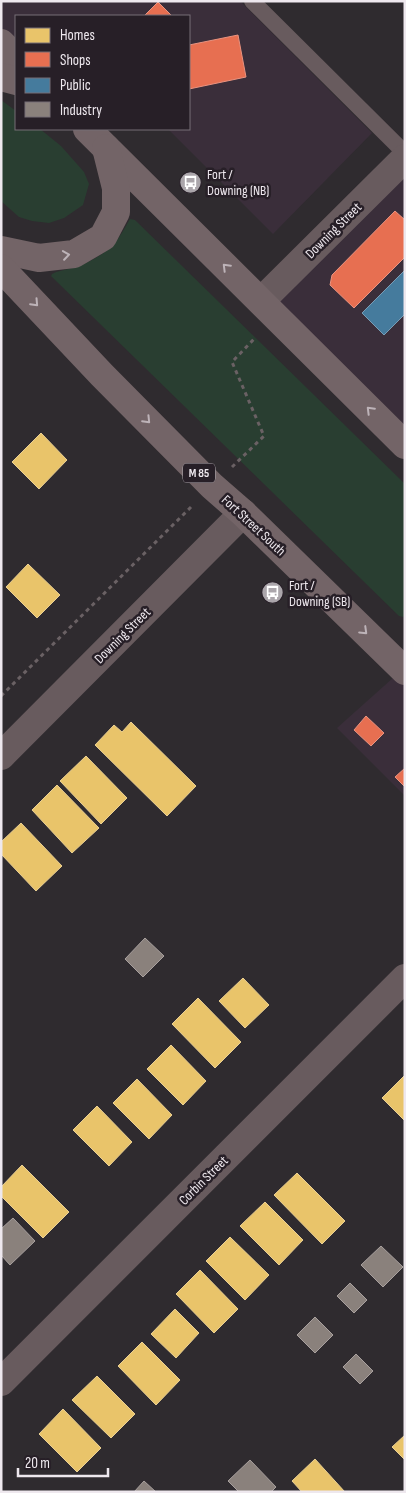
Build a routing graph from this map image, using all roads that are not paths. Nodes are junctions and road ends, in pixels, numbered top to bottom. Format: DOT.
graph roads {
  1 [pos="252,1"];
  2 [pos="1,43"];
  3 [pos="15,57"];
  4 [pos="1,77"];
  5 [pos="15,81"];
  6 [pos="88,130"];
  7 [pos="106,148"];
  8 [pos="405,153"];
  9 [pos="405,158"];
  10 [pos="1,250"];
  11 [pos="1,268"];
  12 [pos="261,301"];
  13 [pos="405,445"];
  14 [pos="243,514"];
  15 [pos="405,671"];
  16 [pos="1,756"];
  17 [pos="405,978"];
  18 [pos="1,1382"];
  1 -- 8 [label="lane"];
  2 -- 3 [label="main road"];
  4 -- 5 [label="main road"];
  6 -- 7 [label="main road"];
  10 -- 7 [label="main road, one-way"];
  12 -- 7 [label="main road, one-way"];
  9 -- 12 [label="street, Downing Street"];
  11 -- 14 [label="main road, Fort Street South / M 85, one-way"];
  13 -- 12 [label="main road, one-way"];
  14 -- 15 [label="main road, Fort Street South / M 85, one-way"];
  14 -- 16 [label="street, Downing Street"];
  17 -- 18 [label="street, Corbin Street"];
}
